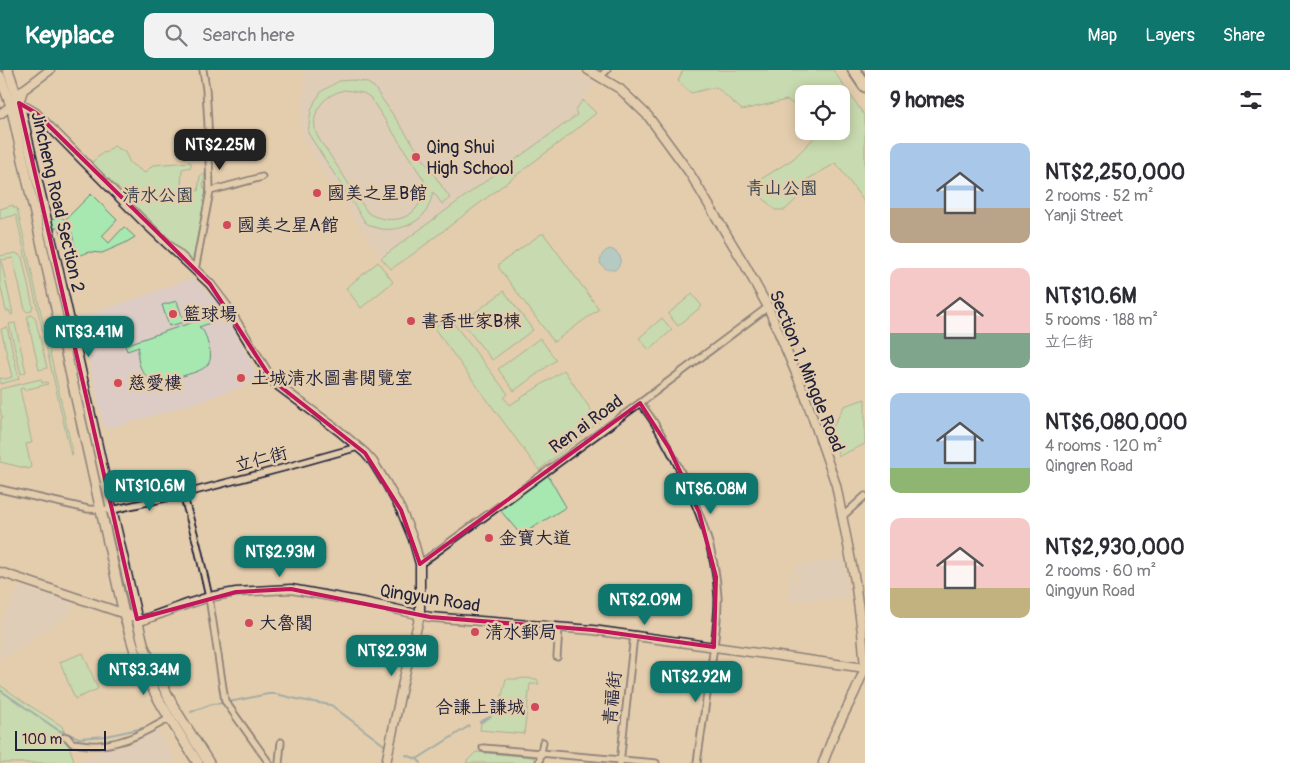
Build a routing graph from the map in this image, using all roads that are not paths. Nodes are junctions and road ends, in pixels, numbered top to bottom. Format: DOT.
graph roads {
  1 [pos="8,70"];
  2 [pos="50,70"];
  3 [pos="203,70"];
  4 [pos="588,70"];
  5 [pos="607,70"];
  6 [pos="854,70"];
  7 [pos="0,76"];
  8 [pos="600,77"];
  9 [pos="865,86"];
  10 [pos="15,105"];
  11 [pos="0,114"];
  12 [pos="262,177"];
  13 [pos="210,191"];
  14 [pos="195,270"];
  15 [pos="768,307"];
  16 [pos="640,404"];
  17 [pos="358,447"];
  18 [pos="0,489"];
  19 [pos="183,494"];
  20 [pos="865,496"];
  21 [pos="101,510"];
  22 [pos="112,510"];
  23 [pos="843,516"];
  24 [pos="420,564"];
  25 [pos="0,572"];
  26 [pos="209,597"];
  27 [pos="124,614"];
  28 [pos="420,615"];
  29 [pos="137,619"];
  30 [pos="560,627"];
  31 [pos="634,635"];
  32 [pos="714,647"];
  33 [pos="557,657"];
  34 [pos="865,668"];
  35 [pos="170,718"];
  36 [pos="65,737"];
  37 [pos="281,742"];
  38 [pos="543,742"];
  39 [pos="483,748"];
  40 [pos="541,753"];
  41 [pos="620,761"];
  42 [pos="198,763"];
  43 [pos="209,763"];
  44 [pos="269,763"];
  45 [pos="279,763"];
  46 [pos="386,763"];
  47 [pos="539,763"];
  48 [pos="656,763"];
  49 [pos="697,763"];
  50 [pos="823,763"];
  1 -- 10 [label="main road"];
  2 -- 10 [label="street"];
  3 -- 13 [label="street"];
  4 -- 8 [label="street, Section 1, Mingde Road"];
  5 -- 8 [label="street"];
  6 -- 9 [label="highway"];
  7 -- 10 [label="main road"];
  8 -- 15 [label="street, Section 1, Mingde Road"];
  10 -- 11 [label="street"];
  10 -- 14 [label="street"];
  10 -- 21 [label="main road, Jincheng Road Section 2"];
  10 -- 22 [label="main road, Jincheng Road Section 2"];
  12 -- 13 [label="street"];
  13 -- 14 [label="street"];
  14 -- 17 [label="street"];
  15 -- 16 [label="street, Ren ai Road"];
  15 -- 23 [label="street, Section 1, Mingde Road"];
  16 -- 24 [label="street, Ren ai Road"];
  16 -- 32 [label="street"];
  17 -- 19 [label="street, 立仁街"];
  17 -- 24 [label="street"];
  18 -- 21 [label="street, 立仁街"];
  19 -- 22 [label="street, 立仁街"];
  19 -- 26 [label="street"];
  20 -- 23 [label="street"];
  21 -- 22 [label="street, 立仁街"];
  21 -- 27 [label="main road, Jincheng Road Section 2"];
  22 -- 29 [label="main road, Jincheng Road Section 2"];
  23 -- 34 [label="street, Section 1, Mingde Road"];
  24 -- 28 [label="street"];
  25 -- 27 [label="street"];
  26 -- 28 [label="street, Qingyun Road"];
  26 -- 29 [label="street, Qingyun Road"];
  26 -- 44 [label="street"];
  27 -- 29 [label="street"];
  27 -- 35 [label="main road, Jincheng Road Section 2"];
  28 -- 30 [label="street, Qingyun Road"];
  28 -- 46 [label="street"];
  29 -- 43 [label="main road, Jincheng Road Section 2"];
  30 -- 31 [label="street, Qingyun Road"];
  30 -- 33 [label="street"];
  31 -- 32 [label="street, Qingyun Road"];
  31 -- 41 [label="street, 青福街"];
  32 -- 34 [label="street, Qingyun Road"];
  32 -- 49 [label="street"];
  34 -- 50 [label="street, Section 1, Mingde Road"];
  35 -- 36 [label="street"];
  35 -- 42 [label="main road, Jincheng Road Section 2"];
  37 -- 45 [label="street"];
  38 -- 40 [label="street"];
  39 -- 40 [label="street"];
  40 -- 41 [label="street"];
  40 -- 47 [label="street"];
  41 -- 48 [label="street"];
}
